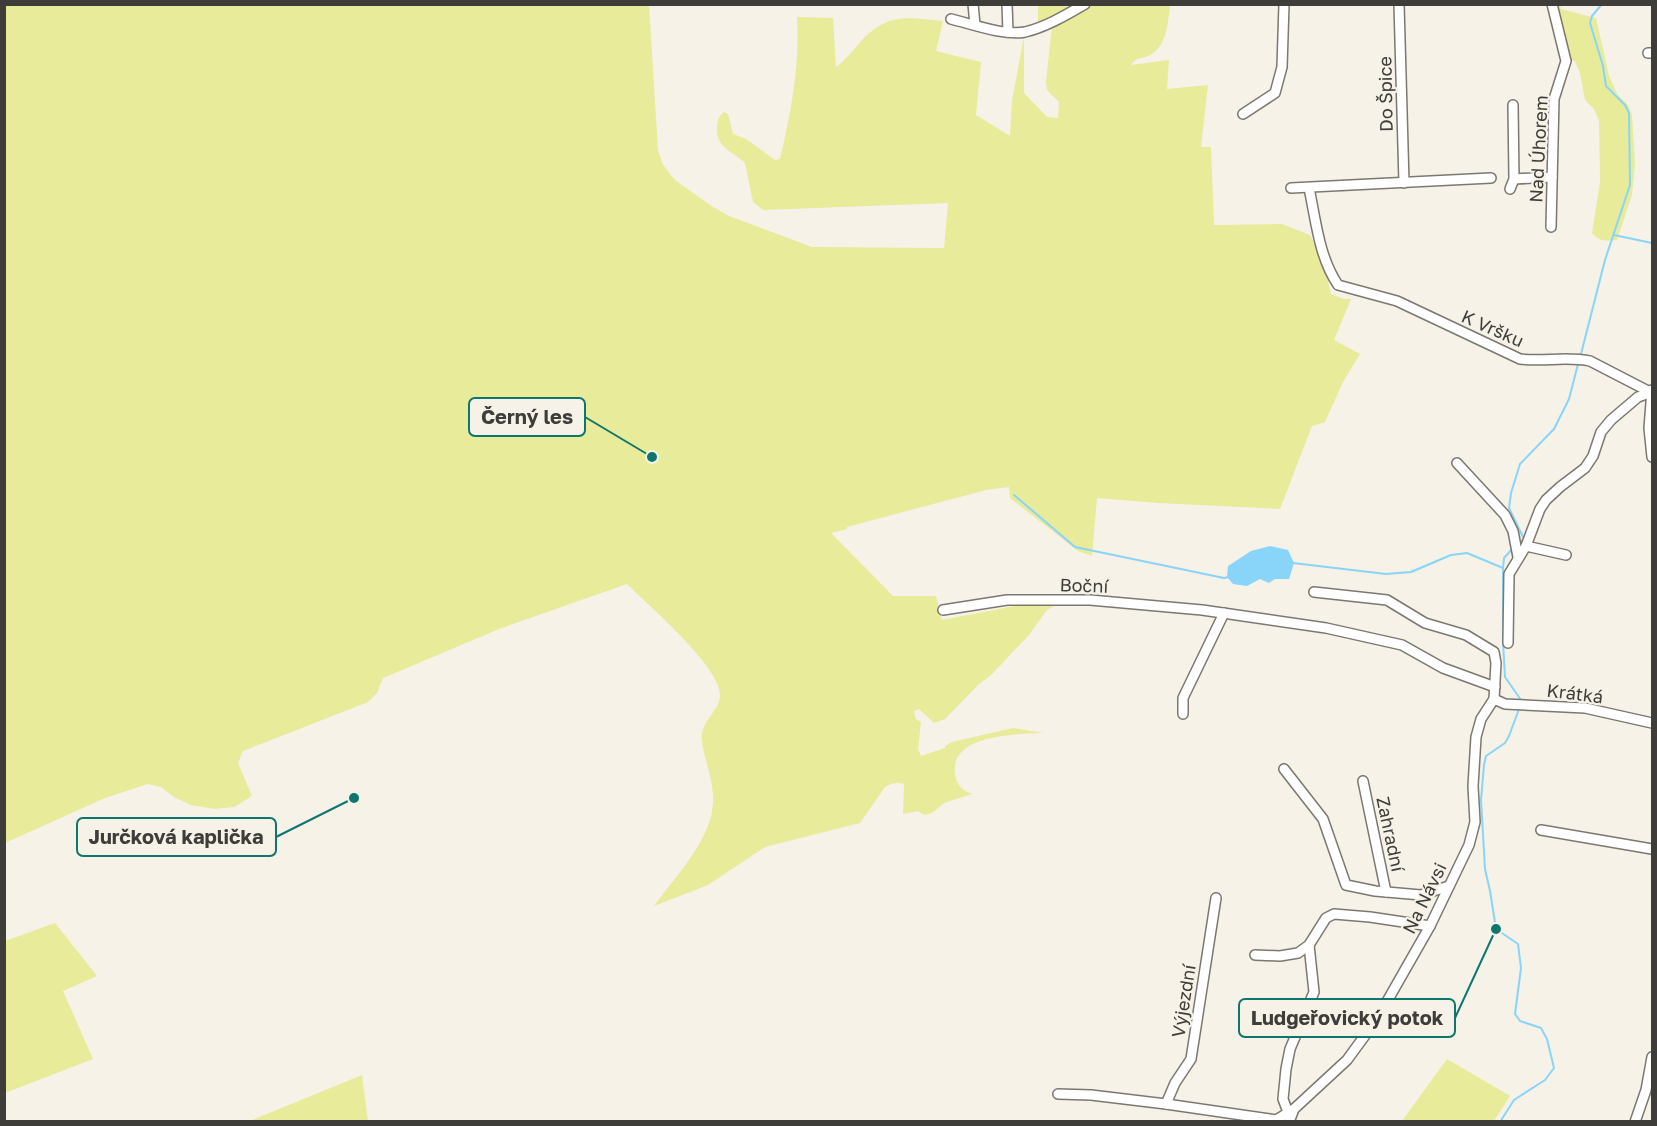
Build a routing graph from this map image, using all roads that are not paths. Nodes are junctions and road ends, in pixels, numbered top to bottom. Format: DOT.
graph roads {
  1 [pos="973,4"];
  2 [pos="1008,4"];
  3 [pos="1085,4"];
  4 [pos="1284,4"];
  5 [pos="1399,4"];
  6 [pos="1552,4"];
  7 [pos="951,19"];
  8 [pos="975,25"];
  9 [pos="1008,32"];
  10 [pos="1513,105"];
  11 [pos="1243,114"];
  12 [pos="1552,177"];
  13 [pos="1491,178"];
  14 [pos="1514,179"];
  15 [pos="1404,183"];
  16 [pos="1291,188"];
  17 [pos="1309,188"];
  18 [pos="1510,189"];
  19 [pos="1551,227"];
  20 [pos="1652,392"];
  21 [pos="1653,458"];
  22 [pos="1457,463"];
  23 [pos="1526,546"];
  24 [pos="1516,550"];
  25 [pos="1566,555"];
  26 [pos="1314,592"];
  27 [pos="942,610"];
  28 [pos="1224,613"];
  29 [pos="1508,643"];
  30 [pos="1495,687"];
  31 [pos="1171,695"];
  32 [pos="1183,698"];
  33 [pos="1494,699"];
  34 [pos="1183,714"];
  35 [pos="1653,723"];
  36 [pos="1284,769"];
  37 [pos="1363,782"];
  38 [pos="1541,830"];
  39 [pos="1653,849"];
  40 [pos="1449,886"];
  41 [pos="1386,892"];
  42 [pos="1216,898"];
  43 [pos="1430,926"];
  44 [pos="1309,945"];
  45 [pos="1255,955"];
  46 [pos="1653,1057"];
  47 [pos="1058,1094"];
  48 [pos="1166,1104"];
  49 [pos="1290,1114"];
  50 [pos="1635,1122"];
  1 -- 8 [label="street"];
  2 -- 9 [label="street"];
  3 -- 9 [label="street"];
  4 -- 11 [label="street"];
  5 -- 15 [label="street, Do Špice"];
  6 -- 12 [label="street, Nad Úhorem"];
  7 -- 8 [label="street"];
  8 -- 9 [label="street"];
  10 -- 14 [label="street"];
  12 -- 14 [label="street"];
  12 -- 19 [label="street, Nad Úhorem"];
  13 -- 15 [label="street"];
  14 -- 18 [label="street"];
  15 -- 17 [label="street"];
  16 -- 17 [label="street"];
  17 -- 20 [label="street, K Vršku"];
  20 -- 21 [label="street"];
  20 -- 23 [label="street"];
  22 -- 24 [label="street"];
  23 -- 24 [label="street"];
  23 -- 25 [label="street"];
  24 -- 29 [label="street"];
  26 -- 30 [label="street, Na Návsi"];
  27 -- 28 [label="street, Boční"];
  28 -- 30 [label="street, Boční"];
  28 -- 32 [label="street"];
  30 -- 33 [label="street, Na Návsi"];
  31 -- 32 [label="street"];
  32 -- 34 [label="street"];
  33 -- 35 [label="street, Krátká"];
  33 -- 40 [label="street, Na Návsi"];
  36 -- 41 [label="street, Zahradní"];
  37 -- 41 [label="street, Zahradní"];
  38 -- 39 [label="street"];
  40 -- 41 [label="street, Zahradní"];
  40 -- 43 [label="street, Na Návsi"];
  42 -- 48 [label="street, Výjezdní"];
  43 -- 44 [label="street"];
  43 -- 49 [label="street, Na Návsi"];
  44 -- 45 [label="street"];
  44 -- 49 [label="street"];
  46 -- 50 [label="street"];
  47 -- 48 [label="street"];
  48 -- 49 [label="street"];
}
